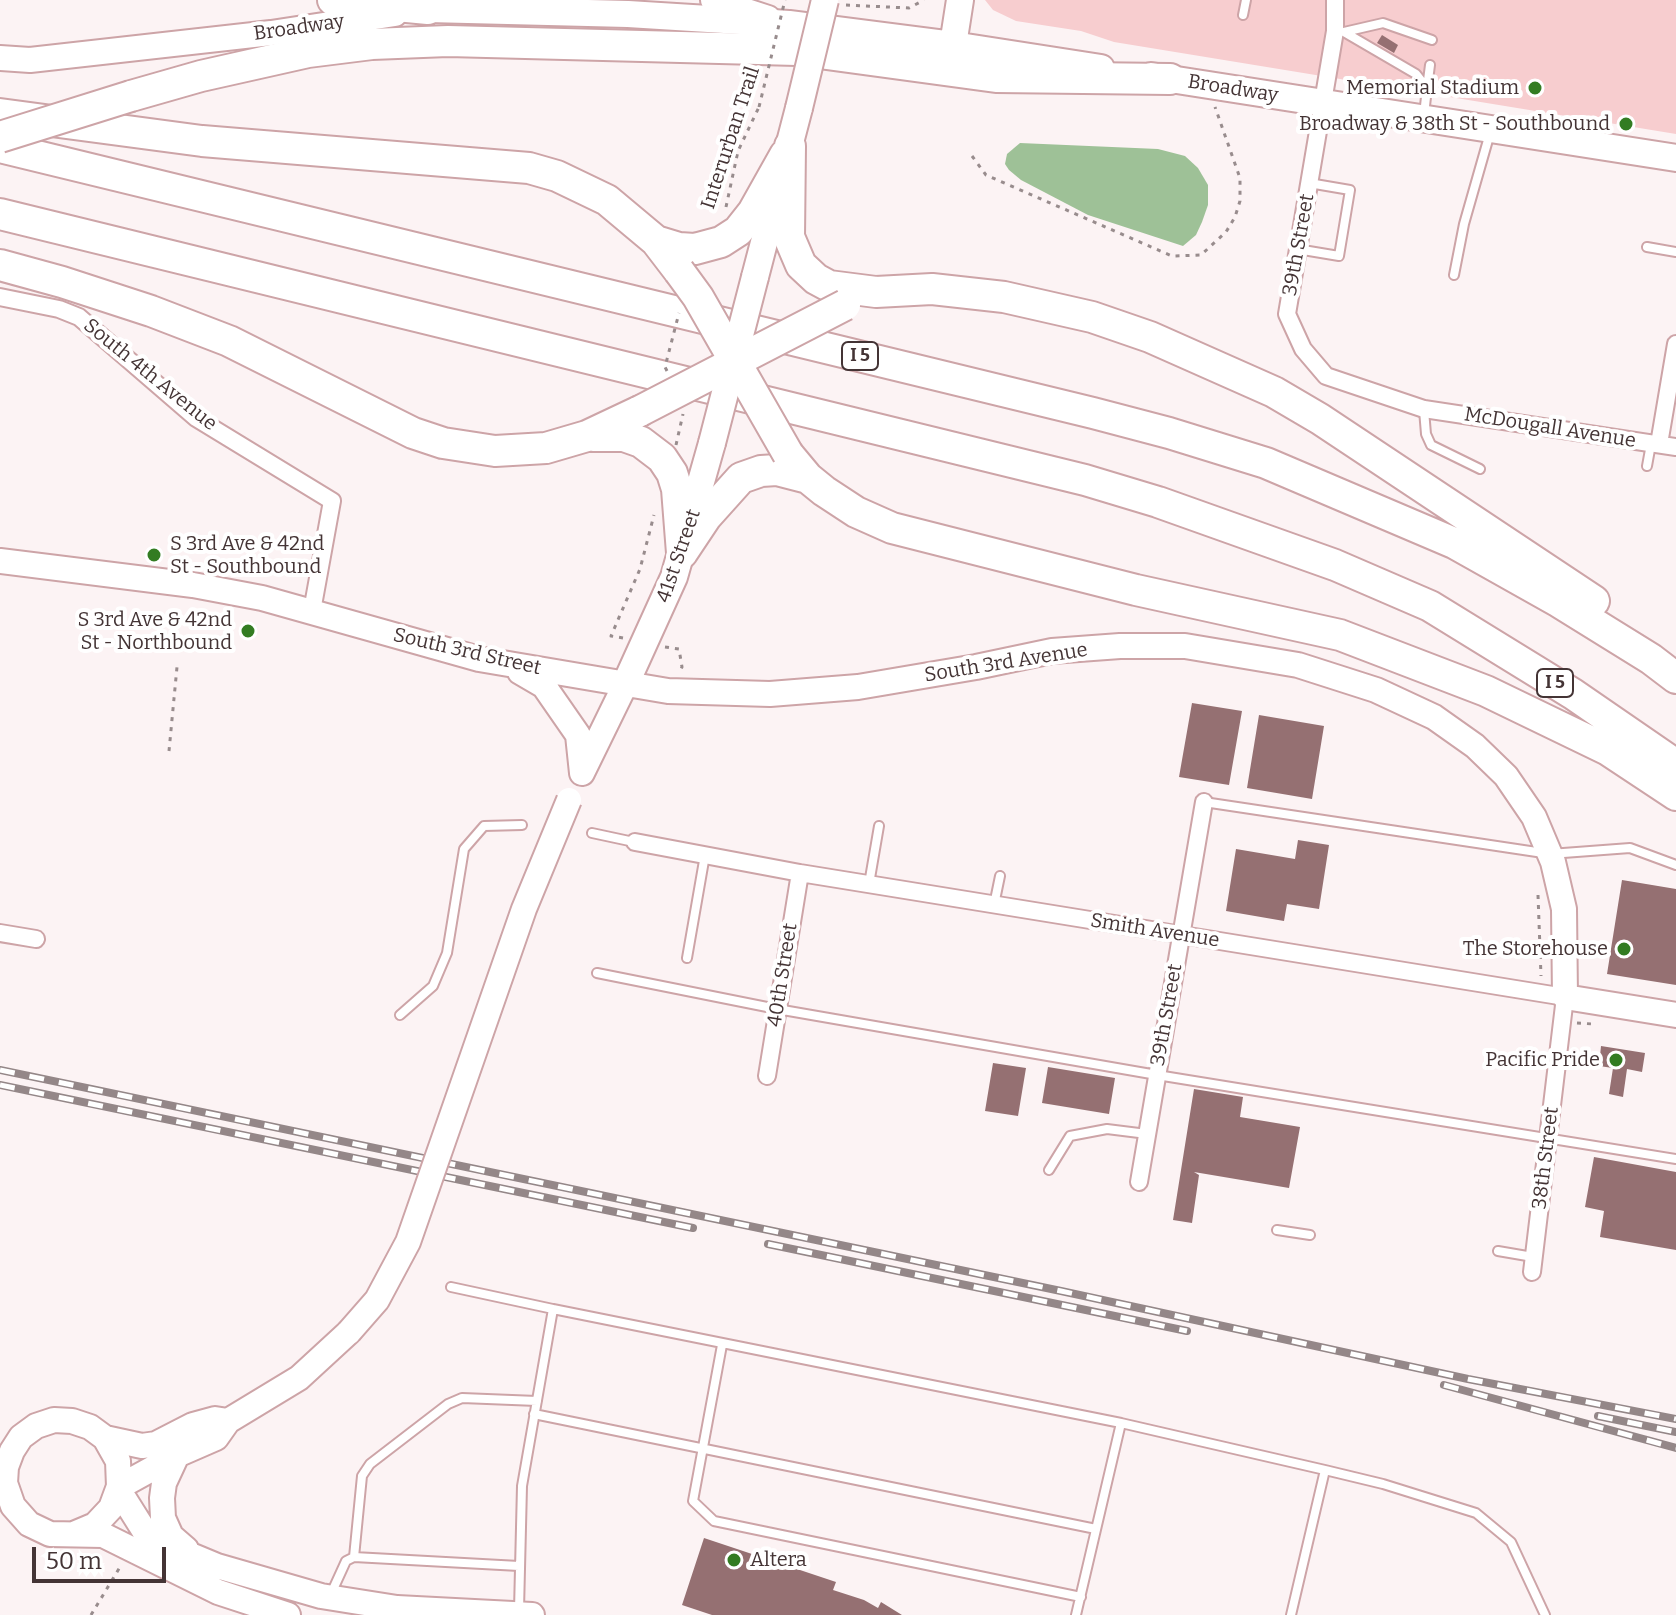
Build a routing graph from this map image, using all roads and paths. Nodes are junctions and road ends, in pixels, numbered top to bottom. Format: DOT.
graph roads {
  1 [pos="333,0"];
  2 [pos="713,0"];
  3 [pos="924,0"];
  4 [pos="960,0"];
  5 [pos="1246,0"];
  6 [pos="1335,0"];
  7 [pos="830,2"];
  8 [pos="428,9"];
  9 [pos="787,12"];
  10 [pos="1243,15"];
  11 [pos="1340,31"];
  12 [pos="1432,40"];
  13 [pos="953,45"];
  14 [pos="0,58"];
  15 [pos="1430,65"];
  16 [pos="1170,79"];
  17 [pos="1207,85"];
  18 [pos="1427,88"];
  19 [pos="1323,103"];
  20 [pos="0,114"];
  21 [pos="1424,118"];
  22 [pos="1491,129"];
  23 [pos="0,137"];
  24 [pos="790,146"];
  25 [pos="0,147"];
  26 [pos="972,156"];
  27 [pos="1676,158"];
  28 [pos="1309,183"];
  29 [pos="725,212"];
  30 [pos="0,214"];
  31 [pos="656,241"];
  32 [pos="1647,247"];
  33 [pos="1297,249"];
  34 [pos="1676,252"];
  35 [pos="0,265"];
  36 [pos="1454,275"];
  37 [pos="876,292"];
  38 [pos="0,297"];
  39 [pos="698,297"];
  40 [pos="1676,344"];
  41 [pos="733,361"];
  42 [pos="679,391"];
  43 [pos="1424,409"];
  44 [pos="587,436"];
  45 [pos="676,445"];
  46 [pos="1662,445"];
  47 [pos="1647,466"];
  48 [pos="1480,469"];
  49 [pos="808,478"];
  50 [pos="682,553"];
  51 [pos="0,561"];
  52 [pos="312,611"];
  53 [pos="1676,655"];
  54 [pos="506,664"];
  55 [pos="177,667"];
  56 [pos="1676,678"];
  57 [pos="625,685"];
  58 [pos="169,751"];
  59 [pos="1676,765"];
  60 [pos="582,773"];
  61 [pos="1676,795"];
  62 [pos="1204,802"];
  63 [pos="522,825"];
  64 [pos="879,826"];
  65 [pos="592,833"];
  66 [pos="635,842"];
  67 [pos="1550,854"];
  68 [pos="705,855"];
  69 [pos="1676,865"];
  70 [pos="800,873"];
  71 [pos="1000,876"];
  72 [pos="869,885"];
  73 [pos="1538,887"];
  74 [pos="994,905"];
  75 [pos="0,933"];
  76 [pos="1181,936"];
  77 [pos="36,939"];
  78 [pos="687,958"];
  79 [pos="597,973"];
  80 [pos="1541,993"];
  81 [pos="1565,997"];
  82 [pos="777,1009"];
  83 [pos="400,1015"];
  84 [pos="1676,1015"];
  85 [pos="1562,1022"];
  86 [pos="1607,1025"];
  87 [pos="1157,1075"];
  88 [pos="767,1076"];
  89 [pos="1147,1134"];
  90 [pos="1548,1139"];
  91 [pos="1676,1159"];
  92 [pos="1049,1170"];
  93 [pos="1139,1182"];
  94 [pos="1277,1230"];
  95 [pos="1310,1235"];
  96 [pos="1498,1251"];
  97 [pos="1533,1265"];
  98 [pos="451,1287"];
  99 [pos="553,1309"];
  100 [pos="722,1345"];
  101 [pos="537,1401"];
  102 [pos="534,1414"];
  103 [pos="228,1421"];
  104 [pos="1121,1423"];
  105 [pos="105,1438"];
  106 [pos="11,1439"];
  107 [pos="702,1448"];
  108 [pos="177,1455"];
  109 [pos="1325,1470"];
  110 [pos="3,1481"];
  111 [pos="119,1488"];
  112 [pos="1096,1529"];
  113 [pos="74,1534"];
  114 [pos="193,1556"];
  115 [pos="354,1557"];
  116 [pos="122,1563"];
  117 [pos="519,1566"];
  118 [pos="330,1597"];
  119 [pos="1081,1597"];
  120 [pos="91,1615"];
  121 [pos="288,1615"];
  122 [pos="518,1615"];
  123 [pos="532,1615"];
  124 [pos="1076,1615"];
  125 [pos="1291,1615"];
  126 [pos="1545,1615"];
  1 -- 8 [label="highway"];
  2 -- 9 [label="street, Broadway"];
  3 -- 7 [label="path"];
  4 -- 13 [label="main road"];
  5 -- 10 [label="lane"];
  6 -- 11 [label="street, 39th Street"];
  7 -- 24 [label="main road, 41st Street, bridge"];
  8 -- 9 [label="main road, Broadway"];
  8 -- 14 [label="street, Broadway"];
  9 -- 13 [label="main road, Broadway"];
  9 -- 29 [label="path, Interurban Trail, bridge"];
  11 -- 12 [label="lane"];
  11 -- 18 [label="lane"];
  11 -- 19 [label="street, 39th Street"];
  13 -- 16 [label="main road, Broadway"];
  15 -- 18 [label="lane"];
  16 -- 17 [label="main road, Broadway"];
  16 -- 23 [label="highway, bridge"];
  17 -- 19 [label="main road, Broadway"];
  17 -- 26 [label="path"];
  18 -- 21 [label="lane"];
  19 -- 21 [label="main road, Broadway"];
  19 -- 28 [label="street, 39th Street"];
  20 -- 31 [label="highway"];
  21 -- 22 [label="main road, Broadway"];
  22 -- 27 [label="main road, Broadway"];
  22 -- 36 [label="lane"];
  24 -- 31 [label="highway"];
  24 -- 37 [label="highway"];
  24 -- 41 [label="main road, 41st Street, bridge"];
  25 -- 56 [label="highway, I 5"];
  28 -- 33 [label="street, 39th Street"];
  28 -- 33 [label="lane"];
  30 -- 59 [label="highway, I 5"];
  31 -- 39 [label="highway, bridge"];
  32 -- 34 [label="lane"];
  33 -- 43 [label="street, 39th Street"];
  35 -- 44 [label="highway"];
  37 -- 41 [label="highway, bridge"];
  37 -- 53 [label="highway"];
  38 -- 52 [label="street, South 4th Avenue"];
  39 -- 41 [label="highway, bridge"];
  39 -- 42 [label="path, bridge"];
  40 -- 46 [label="street"];
  41 -- 42 [label="highway, bridge"];
  41 -- 49 [label="highway, bridge"];
  41 -- 50 [label="main road, 41st Street, bridge"];
  42 -- 44 [label="highway, bridge"];
  42 -- 45 [label="path, bridge"];
  43 -- 46 [label="street, McDougall Avenue"];
  43 -- 48 [label="lane"];
  44 -- 50 [label="highway"];
  46 -- 47 [label="lane"];
  49 -- 50 [label="highway"];
  49 -- 61 [label="highway"];
  50 -- 57 [label="main road, 41st Street"];
  51 -- 52 [label="street"];
  52 -- 54 [label="street, South 3rd Street"];
  54 -- 57 [label="street, South 3rd Street"];
  54 -- 60 [label="street"];
  55 -- 58 [label="path"];
  57 -- 60 [label="street, 41st Street"];
  57 -- 67 [label="street, South 3rd Avenue"];
  60 -- 103 [label="street, 41st Street, bridge"];
  62 -- 67 [label="lane"];
  62 -- 76 [label="street, 39th Street"];
  63 -- 83 [label="lane"];
  64 -- 72 [label="lane"];
  65 -- 66 [label="lane"];
  66 -- 68 [label="street, Smith Avenue"];
  67 -- 69 [label="lane"];
  67 -- 81 [label="street, South 3rd Avenue"];
  68 -- 70 [label="street, Smith Avenue"];
  68 -- 78 [label="lane"];
  70 -- 72 [label="street, Smith Avenue"];
  70 -- 82 [label="street, 40th Street"];
  71 -- 74 [label="lane"];
  72 -- 74 [label="street, Smith Avenue"];
  73 -- 80 [label="path"];
  74 -- 76 [label="street, Smith Avenue"];
  75 -- 77 [label="street"];
  76 -- 80 [label="street, Smith Avenue"];
  76 -- 87 [label="street, 39th Street"];
  79 -- 82 [label="lane"];
  80 -- 81 [label="street, Smith Avenue"];
  81 -- 84 [label="street, Smith Avenue"];
  81 -- 85 [label="street, 38th Street"];
  82 -- 87 [label="lane"];
  82 -- 88 [label="street, 40th Street"];
  85 -- 86 [label="path"];
  85 -- 90 [label="street, 38th Street"];
  87 -- 89 [label="street, 39th Street"];
  87 -- 90 [label="lane"];
  89 -- 92 [label="lane"];
  89 -- 93 [label="street, 39th Street"];
  90 -- 91 [label="lane"];
  90 -- 97 [label="street, 38th Street"];
  94 -- 95 [label="lane"];
  96 -- 97 [label="lane"];
  98 -- 99 [label="lane"];
  99 -- 100 [label="lane"];
  99 -- 101 [label="lane"];
  100 -- 104 [label="lane"];
  100 -- 107 [label="lane"];
  101 -- 102 [label="lane"];
  101 -- 115 [label="lane"];
  102 -- 107 [label="lane"];
  102 -- 117 [label="lane"];
  103 -- 105 [label="street"];
  103 -- 108 [label="street"];
  104 -- 109 [label="lane"];
  104 -- 112 [label="lane"];
  105 -- 106 [label="street"];
  105 -- 111 [label="street"];
  106 -- 110 [label="street"];
  107 -- 112 [label="lane"];
  107 -- 119 [label="lane"];
  108 -- 111 [label="street"];
  108 -- 114 [label="street"];
  109 -- 125 [label="lane"];
  109 -- 126 [label="lane"];
  110 -- 113 [label="street"];
  111 -- 113 [label="street"];
  111 -- 114 [label="street"];
  112 -- 119 [label="lane"];
  113 -- 121 [label="street"];
  114 -- 118 [label="street"];
  115 -- 117 [label="lane"];
  115 -- 118 [label="lane"];
  116 -- 120 [label="path"];
  117 -- 122 [label="lane"];
  118 -- 122 [label="street"];
  119 -- 124 [label="lane"];
  122 -- 123 [label="street"];
}
